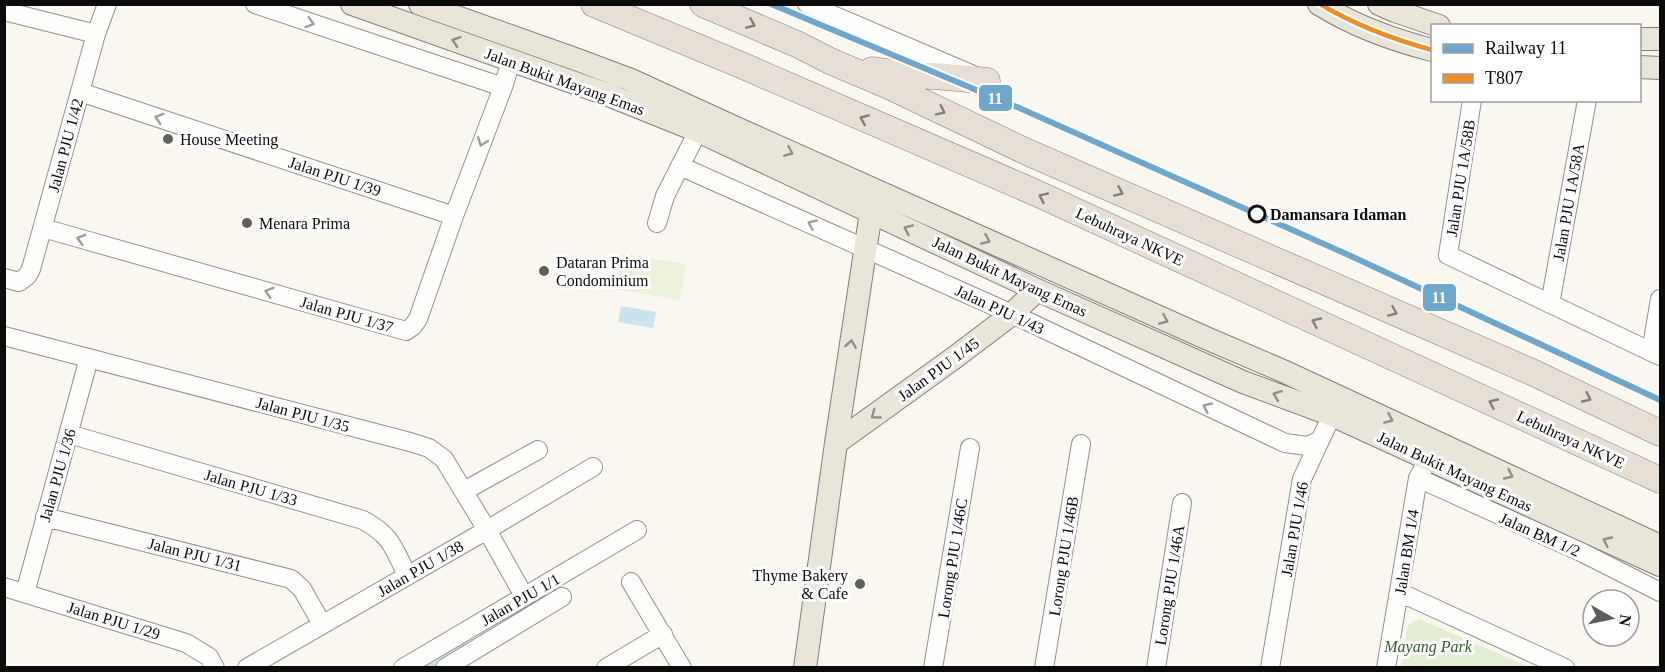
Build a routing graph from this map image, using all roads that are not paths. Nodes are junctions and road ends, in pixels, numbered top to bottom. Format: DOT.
graph roads {
  1 [pos="107,4"];
  2 [pos="255,4"];
  3 [pos="352,4"];
  4 [pos="420,4"];
  5 [pos="594,4"];
  6 [pos="704,4"];
  7 [pos="807,4"];
  8 [pos="1319,4"];
  9 [pos="1379,4"];
  10 [pos="4,11"];
  11 [pos="1433,24"];
  12 [pos="489,29"];
  13 [pos="96,34"];
  14 [pos="1641,39"];
  15 [pos="1660,39"];
  16 [pos="1431,50"];
  17 [pos="511,61"];
  18 [pos="830,61"];
  19 [pos="1641,67"];
  20 [pos="1660,68"];
  21 [pos="632,80"];
  22 [pos="987,81"];
  23 [pos="503,87"];
  24 [pos="80,92"];
  25 [pos="1472,102"];
  26 [pos="1587,102"];
  27 [pos="736,128"];
  28 [pos="698,131"];
  29 [pos="680,166"];
  30 [pos="871,212"];
  31 [pos="454,216"];
  32 [pos="657,223"];
  33 [pos="43,228"];
  34 [pos="865,248"];
  35 [pos="12,280"];
  36 [pos="1037,290"];
  37 [pos="1660,299"];
  38 [pos="1550,304"];
  39 [pos="1012,314"];
  40 [pos="6,341"];
  41 [pos="1656,354"];
  42 [pos="89,358"];
  43 [pos="1336,406"];
  44 [pos="1660,433"];
  45 [pos="69,434"];
  46 [pos="1319,441"];
  47 [pos="836,443"];
  48 [pos="1081,444"];
  49 [pos="970,448"];
  50 [pos="538,450"];
  51 [pos="1432,450"];
  52 [pos="593,467"];
  53 [pos="1418,478"];
  54 [pos="1660,480"];
  55 [pos="464,491"];
  56 [pos="1182,503"];
  57 [pos="45,517"];
  58 [pos="488,530"];
  59 [pos="637,530"];
  60 [pos="1660,546"];
  61 [pos="1660,565"];
  62 [pos="407,575"];
  63 [pos="632,582"];
  64 [pos="4,586"];
  65 [pos="1399,592"];
  66 [pos="1660,592"];
  67 [pos="25,593"];
  68 [pos="524,596"];
  69 [pos="562,597"];
  70 [pos="322,624"];
  71 [pos="663,634"];
  72 [pos="215,668"];
  73 [pos="247,668"];
  74 [pos="403,668"];
  75 [pos="445,668"];
  76 [pos="606,668"];
  77 [pos="682,668"];
  78 [pos="805,668"];
  79 [pos="933,668"];
  80 [pos="1044,668"];
  81 [pos="1156,668"];
  82 [pos="1270,668"];
  83 [pos="1386,668"];
  84 [pos="1565,668"];
  1 -- 13 [label="street, Jalan PJU 1/42"];
  2 -- 23 [label="street, one-way"];
  17 -- 3 [label="main road, Jalan Bukit Mayang Emas, one-way"];
  4 -- 12 [label="main road, Jalan Bukit Mayang Emas"];
  54 -- 5 [label="highway, Lebuhraya NKVE, one-way"];
  6 -- 18 [label="highway, one-way"];
  7 -- 22 [label="street"];
  8 -- 16 [label="main road"];
  9 -- 11 [label="main road"];
  10 -- 13 [label="street"];
  12 -- 17 [label="main road"];
  12 -- 21 [label="main road, Jalan Bukit Mayang Emas"];
  13 -- 24 [label="street, Jalan PJU 1/42"];
  14 -- 15 [label="main road"];
  17 -- 23 [label="street, Jalan PJU 1/37"];
  17 -- 28 [label="main road, Jalan Bukit Mayang Emas"];
  18 -- 22 [label="highway"];
  18 -- 44 [label="highway, one-way"];
  19 -- 20 [label="main road"];
  21 -- 27 [label="main road, Jalan Bukit Mayang Emas"];
  21 -- 28 [label="main road"];
  23 -- 31 [label="street, Jalan PJU 1/37, one-way"];
  31 -- 24 [label="street, Jalan PJU 1/39, one-way"];
  24 -- 33 [label="street, Jalan PJU 1/42"];
  25 -- 38 [label="street, Jalan PJU 1A/58B"];
  26 -- 38 [label="street, Jalan PJU 1A/58A"];
  27 -- 28 [label="main road"];
  27 -- 43 [label="main road, Jalan Bukit Mayang Emas, one-way"];
  28 -- 29 [label="street"];
  28 -- 30 [label="main road, Jalan Bukit Mayang Emas"];
  29 -- 32 [label="street"];
  34 -- 29 [label="street, Jalan PJU 1/43, one-way"];
  30 -- 34 [label="main road"];
  36 -- 30 [label="main road, Jalan Bukit Mayang Emas, one-way"];
  31 -- 33 [label="street, Jalan PJU 1/37, one-way"];
  33 -- 35 [label="street, Jalan PJU 1/42"];
  34 -- 39 [label="street, Jalan PJU 1/43"];
  47 -- 34 [label="main road, one-way"];
  36 -- 39 [label="main road, Jalan PJU 1/45"];
  43 -- 36 [label="main road, Jalan Bukit Mayang Emas, one-way"];
  37 -- 41 [label="street"];
  38 -- 41 [label="street"];
  46 -- 39 [label="street, Jalan PJU 1/43, one-way"];
  39 -- 47 [label="main road, Jalan PJU 1/45, one-way"];
  40 -- 42 [label="street, Jalan PJU 1/35"];
  42 -- 45 [label="street, Jalan PJU 1/36"];
  42 -- 55 [label="street, Jalan PJU 1/35"];
  43 -- 46 [label="street, Jalan PJU 1/46"];
  43 -- 51 [label="main road, Jalan Bukit Mayang Emas"];
  45 -- 57 [label="street, Jalan PJU 1/36"];
  45 -- 62 [label="street, Jalan PJU 1/33"];
  46 -- 82 [label="street, Jalan PJU 1/46"];
  47 -- 78 [label="main road"];
  48 -- 80 [label="street, Lorong PJU 1/46B"];
  49 -- 79 [label="street, Lorong PJU 1/46C"];
  50 -- 55 [label="street"];
  51 -- 53 [label="street, Jalan BM 1/4"];
  51 -- 60 [label="main road, Jalan Bukit Mayang Emas, one-way"];
  61 -- 51 [label="main road, Jalan Bukit Mayang Emas, one-way"];
  52 -- 58 [label="street, Jalan PJU 1/38"];
  53 -- 65 [label="street, Jalan BM 1/4"];
  53 -- 66 [label="street, Jalan BM 1/2"];
  55 -- 58 [label="street, Jalan PJU 1/35"];
  56 -- 81 [label="street, Lorong PJU 1/46A"];
  57 -- 67 [label="street, Jalan PJU 1/36"];
  57 -- 70 [label="street, Jalan PJU 1/31"];
  58 -- 62 [label="street, Jalan PJU 1/38"];
  58 -- 68 [label="street, Jalan PJU 1/35"];
  59 -- 68 [label="street, Jalan PJU 1/1"];
  62 -- 70 [label="street, Jalan PJU 1/38"];
  63 -- 71 [label="street"];
  64 -- 67 [label="street, Jalan PJU 1/29"];
  65 -- 83 [label="street, Jalan BM 1/4"];
  65 -- 84 [label="street"];
  67 -- 72 [label="street, Jalan PJU 1/29"];
  68 -- 74 [label="street, Jalan PJU 1/1"];
  69 -- 75 [label="street, Jalan PJU 1/1"];
  70 -- 73 [label="street, Jalan PJU 1/38"];
  71 -- 76 [label="street"];
  71 -- 77 [label="street"];
}
